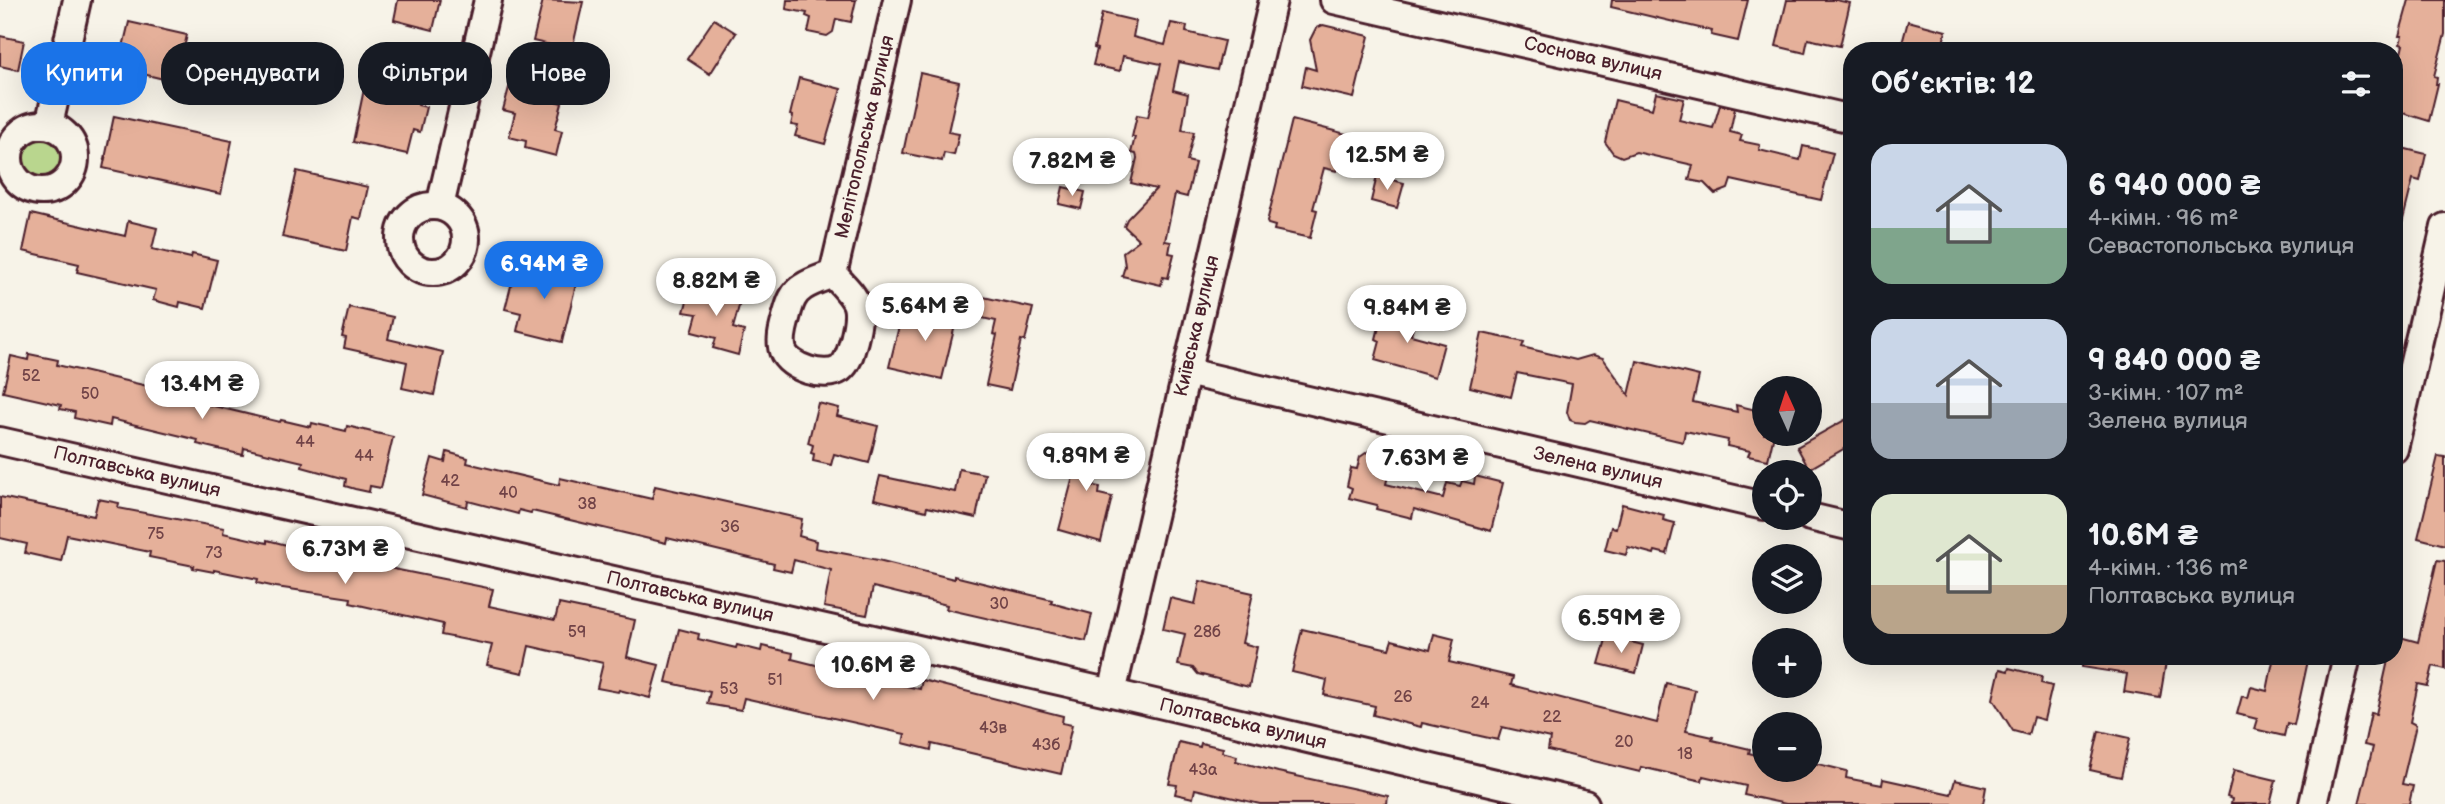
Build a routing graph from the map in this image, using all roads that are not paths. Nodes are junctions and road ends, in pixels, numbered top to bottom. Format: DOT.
graph roads {
  1 [pos="77,0"];
  2 [pos="488,0"];
  3 [pos="897,0"];
  4 [pos="1273,0"];
  5 [pos="1334,0"];
  6 [pos="1843,117"];
  7 [pos="49,125"];
  8 [pos="440,205"];
  9 [pos="2445,227"];
  10 [pos="833,274"];
  11 [pos="1187,372"];
  12 [pos="2403,410"];
  13 [pos="0,442"];
  14 [pos="1752,503"];
  15 [pos="1822,520"];
  16 [pos="1843,525"];
  17 [pos="2345,665"];
  18 [pos="1112,693"];
  19 [pos="1584,804"];
  20 [pos="2313,804"];
  1 -- 7 [label="street"];
  2 -- 8 [label="street"];
  3 -- 10 [label="street, Мелітопольська вулиця"];
  4 -- 11 [label="street, Київська вулиця"];
  5 -- 6 [label="street, Соснова вулиця"];
  9 -- 12 [label="street"];
  11 -- 14 [label="street, Зелена вулиця"];
  11 -- 18 [label="street, Київська вулиця"];
  13 -- 18 [label="street, Полтавська вулиця"];
  15 -- 16 [label="street"];
  17 -- 20 [label="street"];
  18 -- 19 [label="street, Полтавська вулиця"];
}
